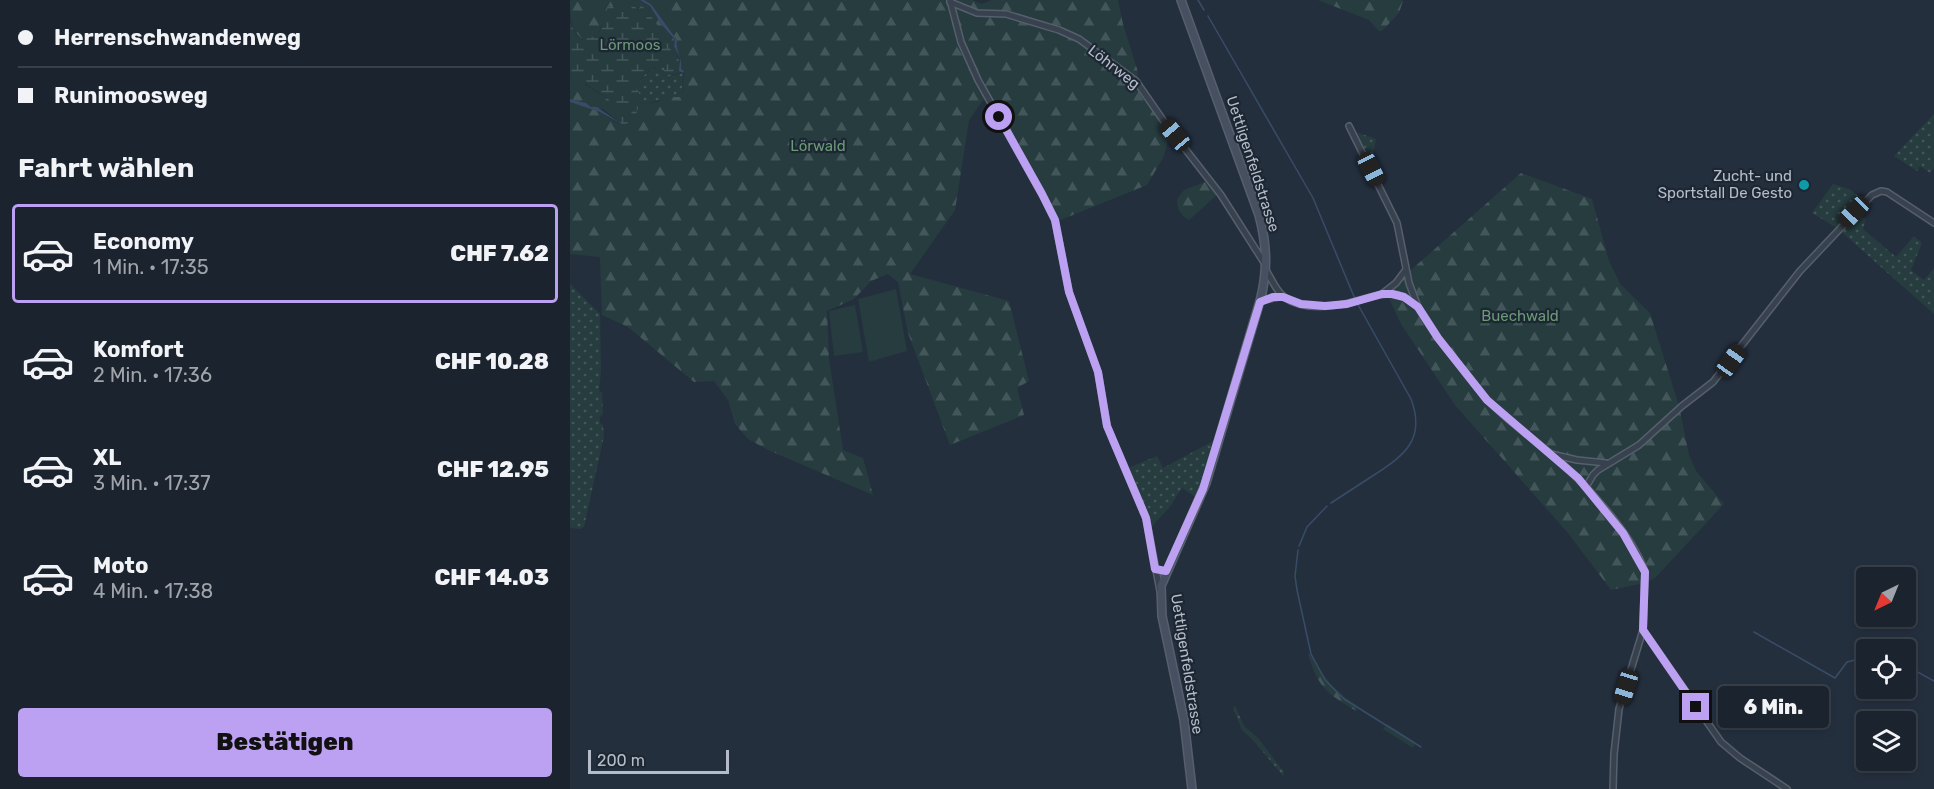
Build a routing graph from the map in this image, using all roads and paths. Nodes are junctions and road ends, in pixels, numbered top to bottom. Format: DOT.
graph roads {
  1 [pos="1181,0"];
  2 [pos="950,1"];
  3 [pos="1349,126"];
  4 [pos="1934,224"];
  5 [pos="1266,268"];
  6 [pos="1405,271"];
  7 [pos="1382,294"];
  8 [pos="1283,297"];
  9 [pos="1260,302"];
  10 [pos="1418,307"];
  11 [pos="1551,454"];
  12 [pos="1606,463"];
  13 [pos="1586,488"];
  14 [pos="1155,569"];
  15 [pos="1166,571"];
  16 [pos="1161,593"];
  17 [pos="1643,630"];
  18 [pos="1192,789"];
  19 [pos="1613,789"];
  20 [pos="1787,789"];
  1 -- 5 [label="main road, Uettligenfeldstrasse"];
  2 -- 5 [label="street, Löhrweg"];
  2 -- 14 [label="street"];
  3 -- 6 [label="street"];
  4 -- 12 [label="street"];
  5 -- 8 [label="street, Löhrweg"];
  5 -- 9 [label="main road, Uettligenfeldstrasse"];
  6 -- 7 [label="street"];
  6 -- 10 [label="street"];
  7 -- 8 [label="street"];
  7 -- 10 [label="street"];
  8 -- 9 [label="street"];
  9 -- 15 [label="main road, Uettligenfeldstrasse"];
  10 -- 11 [label="street"];
  11 -- 12 [label="street"];
  11 -- 13 [label="street"];
  12 -- 13 [label="street"];
  13 -- 17 [label="street"];
  14 -- 15 [label="street"];
  14 -- 16 [label="street"];
  15 -- 16 [label="main road, Uettligenfeldstrasse"];
  16 -- 18 [label="main road, Uettligenfeldstrasse"];
  17 -- 19 [label="street"];
  17 -- 20 [label="street"];
}
